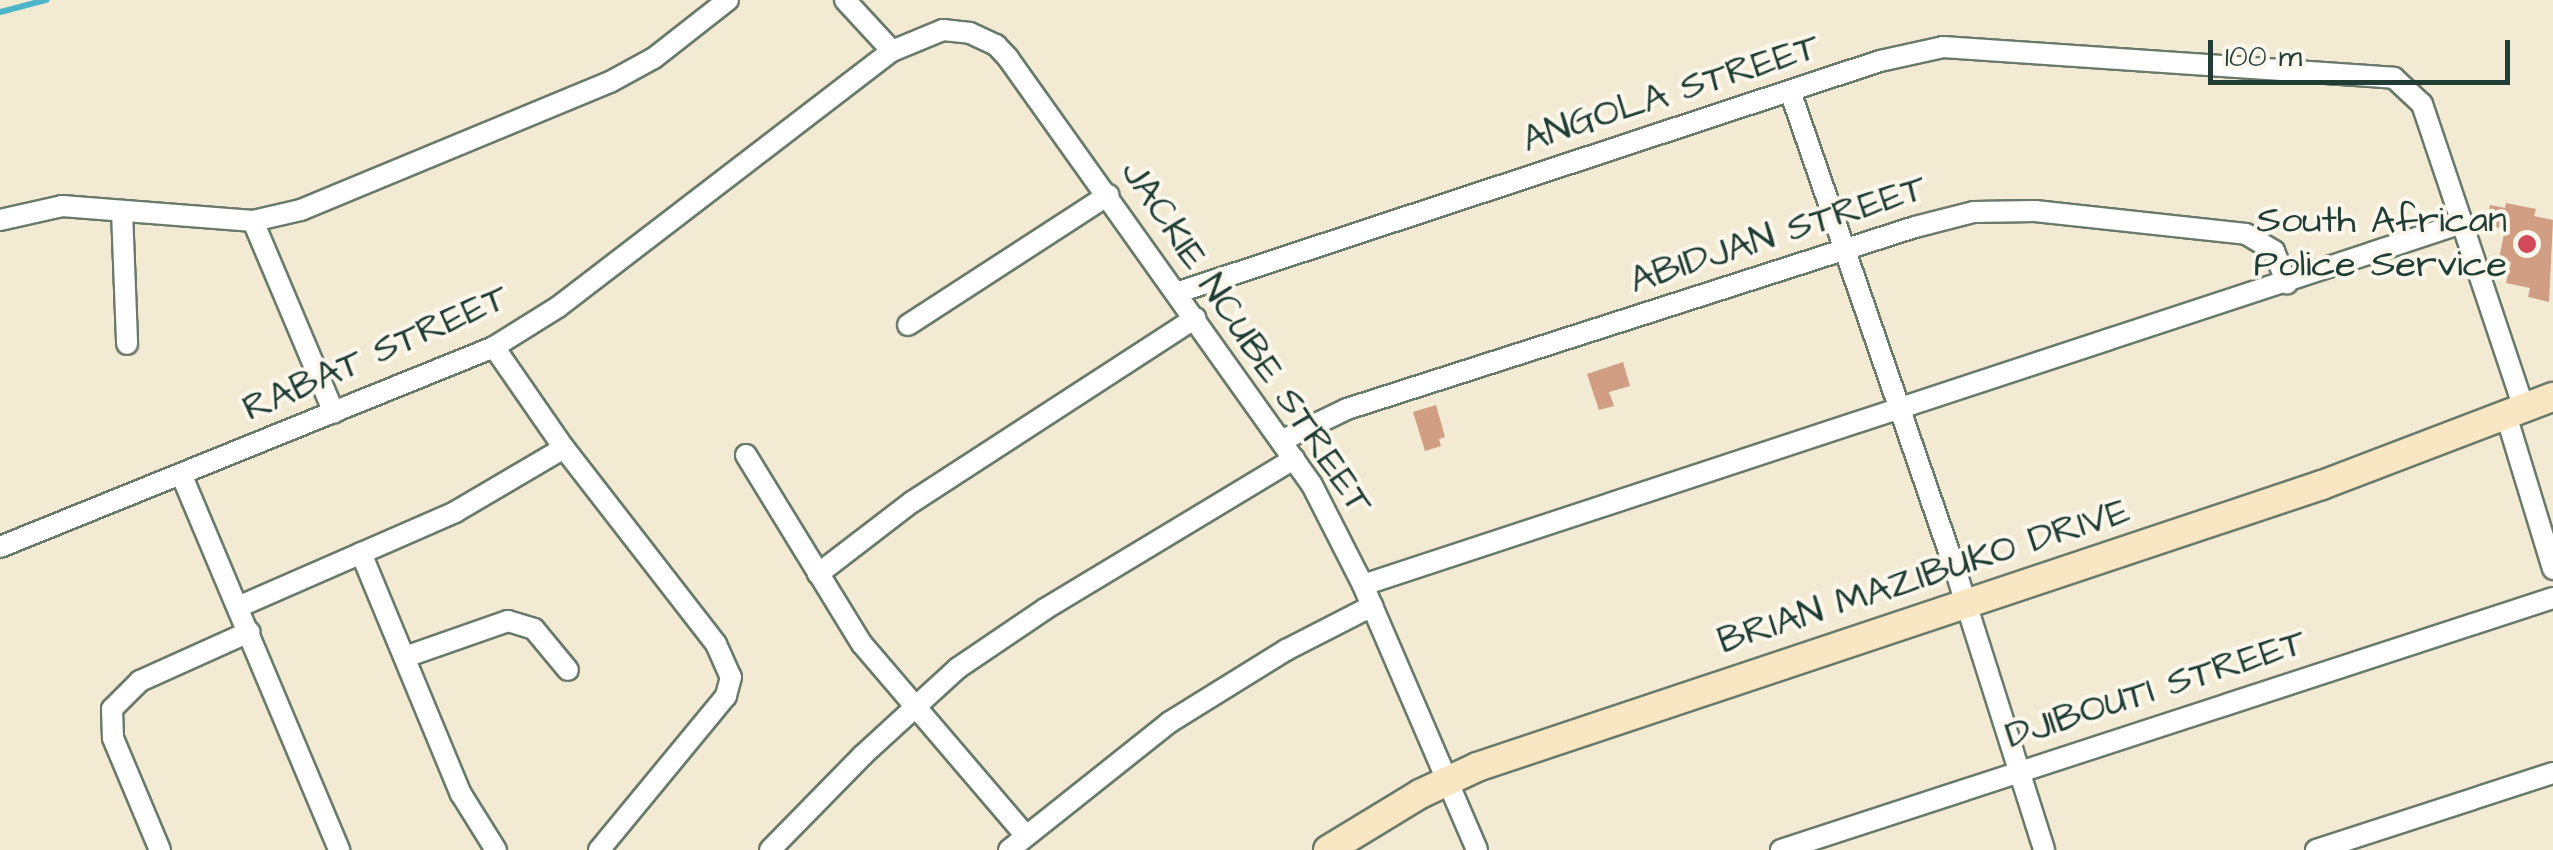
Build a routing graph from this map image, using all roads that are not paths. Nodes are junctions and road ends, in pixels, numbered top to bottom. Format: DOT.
graph roads {
  1 [pos="728,0"];
  2 [pos="845,0"];
  3 [pos="943,30"];
  4 [pos="892,51"];
  5 [pos="1790,91"];
  6 [pos="1108,195"];
  7 [pos="122,211"];
  8 [pos="0,220"];
  9 [pos="253,221"];
  10 [pos="2462,223"];
  11 [pos="1845,249"];
  12 [pos="2287,283"];
  13 [pos="1178,292"];
  14 [pos="1194,318"];
  15 [pos="908,325"];
  16 [pos="127,344"];
  17 [pos="494,347"];
  18 [pos="2553,396"];
  19 [pos="1900,409"];
  20 [pos="2515,412"];
  21 [pos="334,413"];
  22 [pos="564,448"];
  23 [pos="1287,450"];
  24 [pos="746,455"];
  25 [pos="182,476"];
  26 [pos="0,547"];
  27 [pos="361,553"];
  28 [pos="2553,569"];
  29 [pos="818,574"];
  30 [pos="1363,585"];
  31 [pos="2553,598"];
  32 [pos="1966,602"];
  33 [pos="1372,606"];
  34 [pos="238,607"];
  35 [pos="249,632"];
  36 [pos="405,657"];
  37 [pos="568,670"];
  38 [pos="918,704"];
  39 [pos="2018,772"];
  40 [pos="2553,773"];
  41 [pos="1448,780"];
  42 [pos="1025,835"];
  43 [pos="160,850"];
  44 [pos="339,850"];
  45 [pos="496,850"];
  46 [pos="600,850"];
  47 [pos="770,850"];
  48 [pos="1009,850"];
  49 [pos="1328,850"];
  50 [pos="1476,850"];
  51 [pos="1781,850"];
  52 [pos="2044,850"];
  53 [pos="2316,850"];
  1 -- 9 [label="street"];
  2 -- 4 [label="street"];
  3 -- 4 [label="street, RABAT STREET"];
  3 -- 6 [label="street, JACKIE NCUBE STREET"];
  4 -- 17 [label="street, RABAT STREET"];
  5 -- 10 [label="street, ANGOLA STREET"];
  5 -- 11 [label="street"];
  5 -- 13 [label="street, ANGOLA STREET"];
  6 -- 13 [label="street, JACKIE NCUBE STREET"];
  6 -- 15 [label="street"];
  7 -- 8 [label="street"];
  7 -- 9 [label="street"];
  7 -- 16 [label="street"];
  9 -- 21 [label="street"];
  10 -- 12 [label="street"];
  10 -- 20 [label="street, ANGOLA STREET"];
  11 -- 12 [label="street, ABIDJAN STREET"];
  11 -- 19 [label="street"];
  11 -- 23 [label="street, ABIDJAN STREET"];
  12 -- 19 [label="street"];
  13 -- 14 [label="street, JACKIE NCUBE STREET"];
  14 -- 23 [label="street, JACKIE NCUBE STREET"];
  14 -- 29 [label="street"];
  17 -- 21 [label="street, RABAT STREET"];
  17 -- 22 [label="street"];
  18 -- 20 [label="street, BRIAN MAZIBUKO DRIVE"];
  19 -- 30 [label="street"];
  19 -- 32 [label="street"];
  20 -- 28 [label="street, ANGOLA STREET"];
  20 -- 32 [label="street, BRIAN MAZIBUKO DRIVE"];
  21 -- 25 [label="street, RABAT STREET"];
  22 -- 27 [label="street"];
  22 -- 46 [label="street"];
  23 -- 30 [label="street, JACKIE NCUBE STREET"];
  23 -- 38 [label="street, ABIDJAN STREET"];
  24 -- 29 [label="street"];
  25 -- 26 [label="street, RABAT STREET"];
  25 -- 34 [label="street"];
  27 -- 34 [label="street"];
  27 -- 36 [label="street"];
  29 -- 38 [label="street"];
  30 -- 33 [label="street, JACKIE NCUBE STREET"];
  31 -- 39 [label="street, DJIBOUTI STREET"];
  32 -- 39 [label="street"];
  32 -- 41 [label="street, BRIAN MAZIBUKO DRIVE"];
  33 -- 41 [label="street, JACKIE NCUBE STREET"];
  33 -- 42 [label="street"];
  34 -- 35 [label="street"];
  35 -- 43 [label="street"];
  35 -- 44 [label="street"];
  36 -- 37 [label="street"];
  36 -- 45 [label="street"];
  38 -- 42 [label="street"];
  38 -- 47 [label="street, ABIDJAN STREET"];
  39 -- 51 [label="street, DJIBOUTI STREET"];
  39 -- 52 [label="street"];
  40 -- 53 [label="street"];
  41 -- 49 [label="street, BRIAN MAZIBUKO DRIVE"];
  41 -- 50 [label="street, JACKIE NCUBE STREET"];
  42 -- 48 [label="street"];
}
